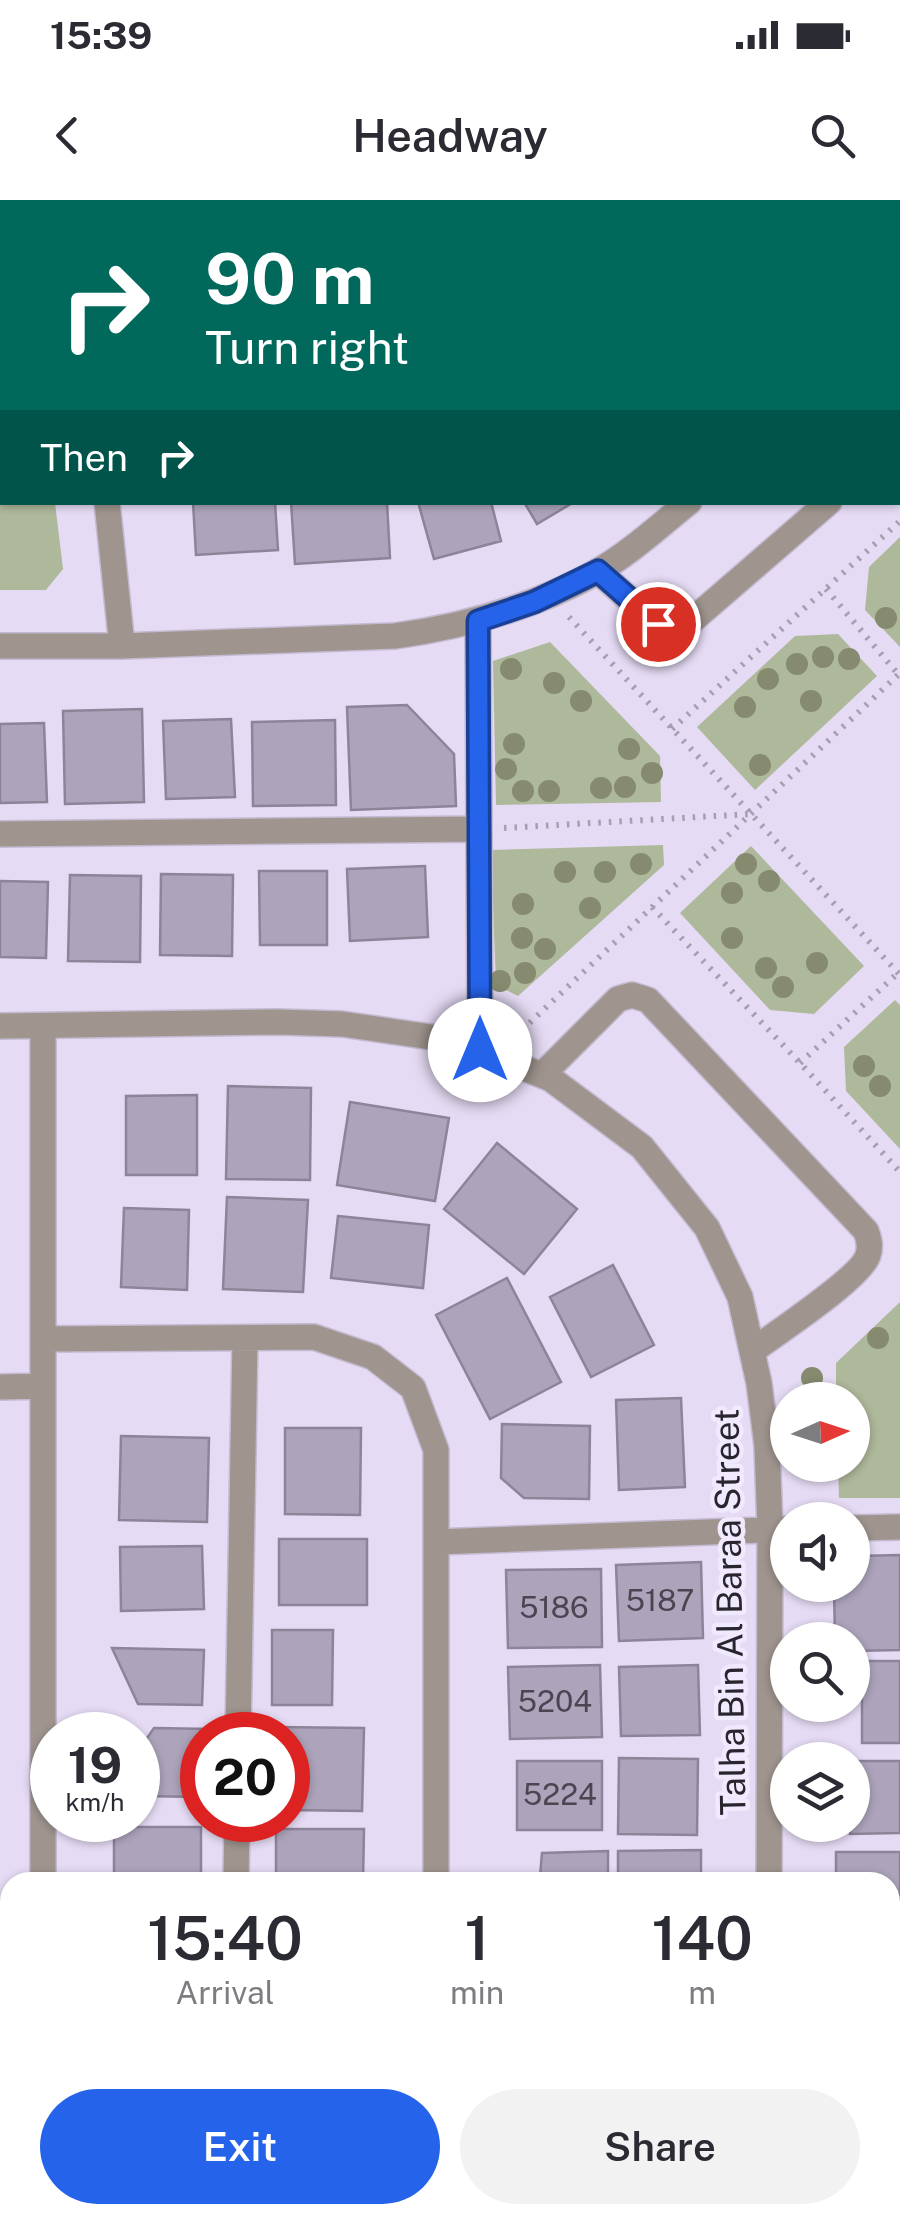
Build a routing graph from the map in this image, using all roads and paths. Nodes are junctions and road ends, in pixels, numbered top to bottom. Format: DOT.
graph roads {
  1 [pos="107,505"];
  2 [pos="686,505"];
  3 [pos="825,505"];
  4 [pos="900,521"];
  5 [pos="598,571"];
  6 [pos="826,589"];
  7 [pos="568,616"];
  8 [pos="478,621"];
  9 [pos="0,646"];
  10 [pos="122,646"];
  11 [pos="899,673"];
  12 [pos="672,729"];
  13 [pos="751,814"];
  14 [pos="478,829"];
  15 [pos="0,834"];
  16 [pos="652,907"];
  17 [pos="899,974"];
  18 [pos="0,1026"];
  19 [pos="43,1026"];
  20 [pos="522,1030"];
  21 [pos="480,1050"];
  22 [pos="800,1062"];
  23 [pos="542,1075"];
  24 [pos="900,1172"];
  25 [pos="245,1338"];
  26 [pos="43,1339"];
  27 [pos="752,1351"];
  28 [pos="43,1386"];
  29 [pos="0,1387"];
  30 [pos="775,1502"];
  31 [pos="900,1527"];
  32 [pos="870,1528"];
  33 [pos="770,1529"];
  34 [pos="436,1542"];
  35 [pos="777,1602"];
  36 [pos="238,1712"];
  37 [pos="237,1842"];
  38 [pos="44,1872"];
  39 [pos="236,1872"];
  40 [pos="436,1872"];
  41 [pos="769,1872"];
  1 -- 10 [label="street"];
  2 -- 5 [label="street"];
  3 -- 5 [label="street"];
  4 -- 6 [label="path"];
  5 -- 8 [label="street"];
  6 -- 11 [label="path"];
  6 -- 12 [label="path"];
  7 -- 12 [label="path"];
  8 -- 10 [label="street"];
  8 -- 14 [label="street"];
  9 -- 10 [label="street"];
  11 -- 13 [label="path"];
  12 -- 13 [label="path"];
  13 -- 14 [label="path"];
  13 -- 16 [label="path"];
  13 -- 17 [label="path"];
  14 -- 15 [label="street"];
  14 -- 21 [label="street"];
  16 -- 20 [label="path"];
  16 -- 22 [label="path"];
  17 -- 22 [label="path"];
  18 -- 19 [label="street, Talha Bin Al Baraa Street"];
  19 -- 21 [label="street, Talha Bin Al Baraa Street"];
  19 -- 26 [label="street"];
  21 -- 23 [label="street, Talha Bin Al Baraa Street"];
  22 -- 24 [label="path"];
  23 -- 27 [label="street, Talha Bin Al Baraa Street"];
  23 -- 27 [label="street"];
  25 -- 26 [label="street"];
  25 -- 34 [label="street"];
  25 -- 36 [label="street"];
  26 -- 28 [label="street"];
  27 -- 30 [label="street, Talha Bin Al Baraa Street"];
  28 -- 29 [label="street"];
  28 -- 38 [label="street"];
  31 -- 32 [label="street"];
  33 -- 34 [label="street"];
  34 -- 40 [label="street"];
  35 -- 41 [label="street, Talha Bin Al Baraa Street"];
  37 -- 39 [label="street"];
}
